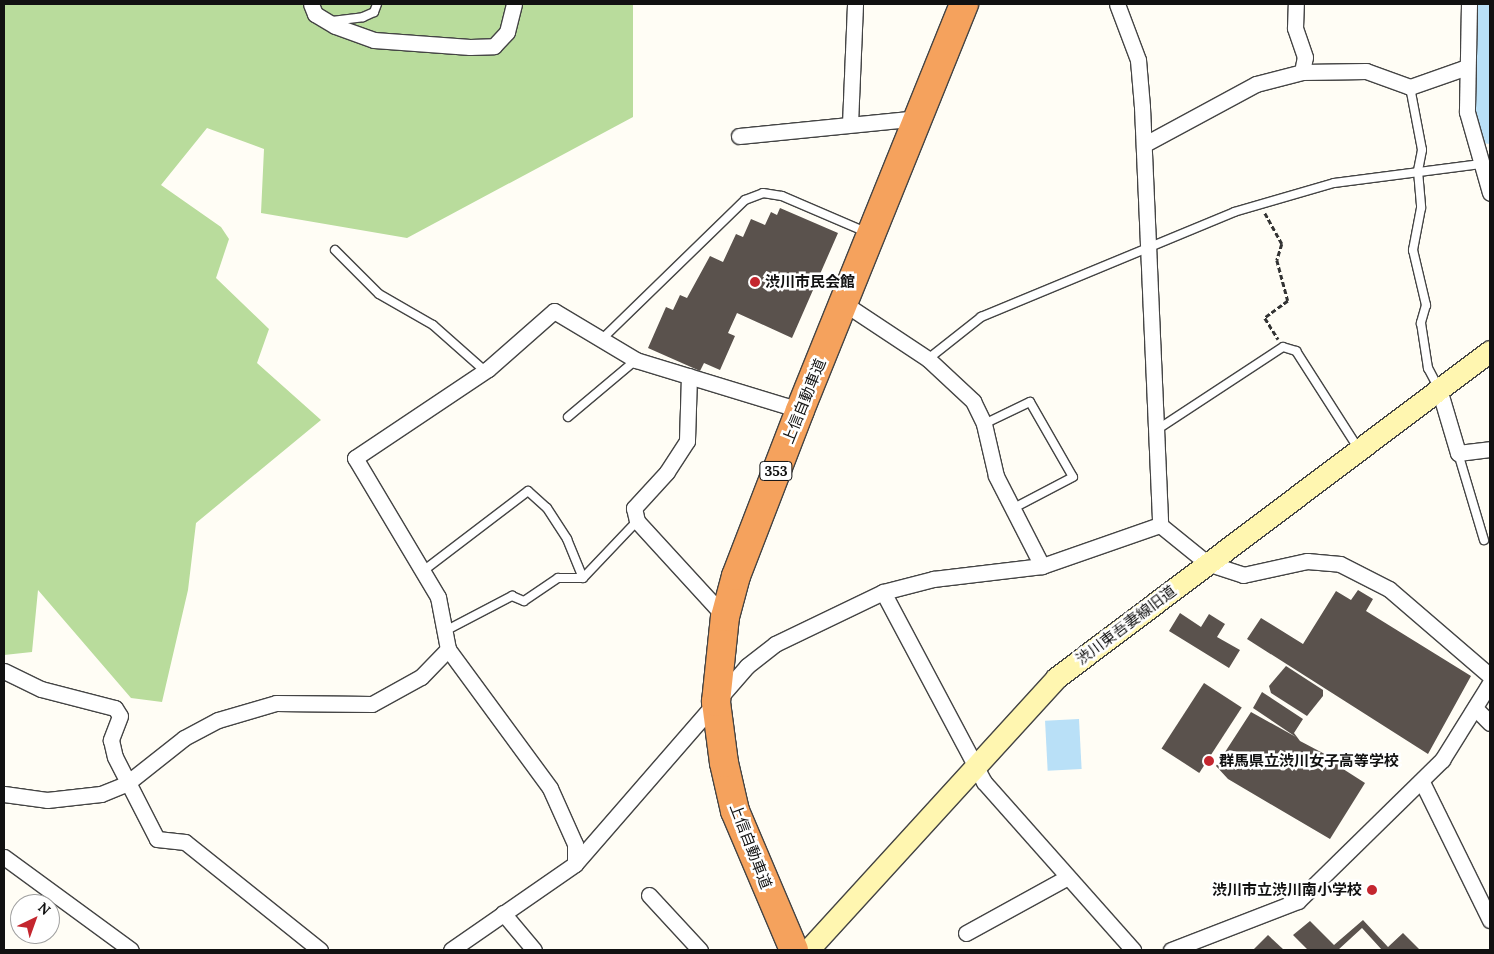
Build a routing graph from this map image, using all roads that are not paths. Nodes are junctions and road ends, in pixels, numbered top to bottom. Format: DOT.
graph roads {
  1 [pos="311,4"];
  2 [pos="377,4"];
  3 [pos="514,4"];
  4 [pos="855,4"];
  5 [pos="964,4"];
  6 [pos="1116,4"];
  7 [pos="1296,4"];
  8 [pos="1469,4"];
  9 [pos="327,21"];
  10 [pos="1467,67"];
  11 [pos="1302,72"];
  12 [pos="1410,87"];
  13 [pos="919,118"];
  14 [pos="850,124"];
  15 [pos="739,136"];
  16 [pos="1145,144"];
  17 [pos="1480,164"];
  18 [pos="1418,171"];
  19 [pos="1490,193"];
  20 [pos="872,235"];
  21 [pos="1151,247"];
  22 [pos="335,250"];
  23 [pos="845,304"];
  24 [pos="601,340"];
  25 [pos="1490,351"];
  26 [pos="928,359"];
  27 [pos="636,360"];
  28 [pos="485,371"];
  29 [pos="689,376"];
  30 [pos="1439,389"];
  31 [pos="800,410"];
  32 [pos="568,417"];
  33 [pos="984,424"];
  34 [pos="1156,431"];
  35 [pos="1358,448"];
  36 [pos="1490,449"];
  37 [pos="1458,452"];
  38 [pos="1012,509"];
  39 [pos="636,521"];
  40 [pos="1160,525"];
  41 [pos="1484,540"];
  42 [pos="1207,563"];
  43 [pos="1042,566"];
  44 [pos="423,571"];
  45 [pos="583,578"];
  46 [pos="883,592"];
  47 [pos="725,617"];
  48 [pos="444,631"];
  49 [pos="448,649"];
  50 [pos="4,671"];
  51 [pos="1490,676"];
  52 [pos="1490,683"];
  53 [pos="716,702"];
  54 [pos="1475,708"];
  55 [pos="1490,723"];
  56 [pos="973,764"];
  57 [pos="1422,782"];
  58 [pos="126,784"];
  59 [pos="4,794"];
  60 [pos="4,857"];
  61 [pos="575,864"];
  62 [pos="1068,877"];
  63 [pos="649,895"];
  64 [pos="503,913"];
  65 [pos="1490,920"];
  66 [pos="966,934"];
  67 [pos="131,950"];
  68 [pos="320,950"];
  69 [pos="451,950"];
  70 [pos="534,950"];
  71 [pos="700,950"];
  72 [pos="794,950"];
  73 [pos="808,950"];
  74 [pos="1133,950"];
  75 [pos="1171,950"];
  1 -- 9 [label="street"];
  2 -- 9 [label="lane"];
  3 -- 9 [label="street"];
  4 -- 14 [label="street"];
  5 -- 13 [label="highway, 上信自動車道 / 353"];
  6 -- 16 [label="street"];
  7 -- 11 [label="street"];
  8 -- 10 [label="street"];
  10 -- 12 [label="street"];
  10 -- 17 [label="street"];
  11 -- 12 [label="street"];
  11 -- 16 [label="street"];
  12 -- 18 [label="lane"];
  13 -- 14 [label="street"];
  13 -- 20 [label="highway, 上信自動車道 / 353"];
  14 -- 15 [label="street"];
  16 -- 21 [label="street"];
  17 -- 18 [label="lane"];
  17 -- 19 [label="street"];
  18 -- 21 [label="lane"];
  18 -- 30 [label="lane"];
  20 -- 23 [label="highway, 上信自動車道 / 353"];
  20 -- 24 [label="lane"];
  21 -- 26 [label="lane"];
  21 -- 34 [label="street"];
  22 -- 28 [label="lane"];
  23 -- 26 [label="street"];
  23 -- 31 [label="highway, 上信自動車道 / 353"];
  24 -- 27 [label="street"];
  24 -- 28 [label="street"];
  25 -- 30 [label="street, 渋川東吾妻線旧道"];
  26 -- 33 [label="street"];
  27 -- 29 [label="street"];
  27 -- 32 [label="lane"];
  28 -- 44 [label="street"];
  29 -- 31 [label="street"];
  29 -- 39 [label="street"];
  30 -- 35 [label="street, 渋川東吾妻線旧道"];
  30 -- 37 [label="street"];
  31 -- 47 [label="highway, 上信自動車道 / 353"];
  33 -- 38 [label="street"];
  33 -- 38 [label="lane"];
  34 -- 35 [label="lane"];
  34 -- 40 [label="street"];
  35 -- 42 [label="street, 渋川東吾妻線旧道"];
  36 -- 37 [label="street"];
  37 -- 41 [label="lane"];
  38 -- 43 [label="street"];
  39 -- 45 [label="lane"];
  39 -- 47 [label="street"];
  40 -- 42 [label="street"];
  40 -- 43 [label="street"];
  42 -- 51 [label="street"];
  42 -- 56 [label="street, 渋川東吾妻線旧道"];
  43 -- 46 [label="street"];
  44 -- 45 [label="lane"];
  44 -- 48 [label="street"];
  45 -- 48 [label="lane"];
  46 -- 53 [label="street"];
  46 -- 56 [label="street"];
  47 -- 53 [label="highway, 上信自動車道 / 353"];
  48 -- 49 [label="street"];
  49 -- 58 [label="street"];
  49 -- 61 [label="street"];
  50 -- 58 [label="street"];
  52 -- 54 [label="street"];
  53 -- 61 [label="street"];
  53 -- 72 [label="highway, 上信自動車道 / 353"];
  54 -- 55 [label="street"];
  54 -- 57 [label="street"];
  56 -- 62 [label="street"];
  56 -- 73 [label="street, 渋川東吾妻線旧道"];
  57 -- 65 [label="street"];
  57 -- 75 [label="street"];
  58 -- 59 [label="street"];
  58 -- 68 [label="street"];
  60 -- 67 [label="street"];
  61 -- 64 [label="street"];
  62 -- 66 [label="street"];
  62 -- 74 [label="street"];
  63 -- 71 [label="street"];
  64 -- 69 [label="street"];
  64 -- 70 [label="street"];
}
